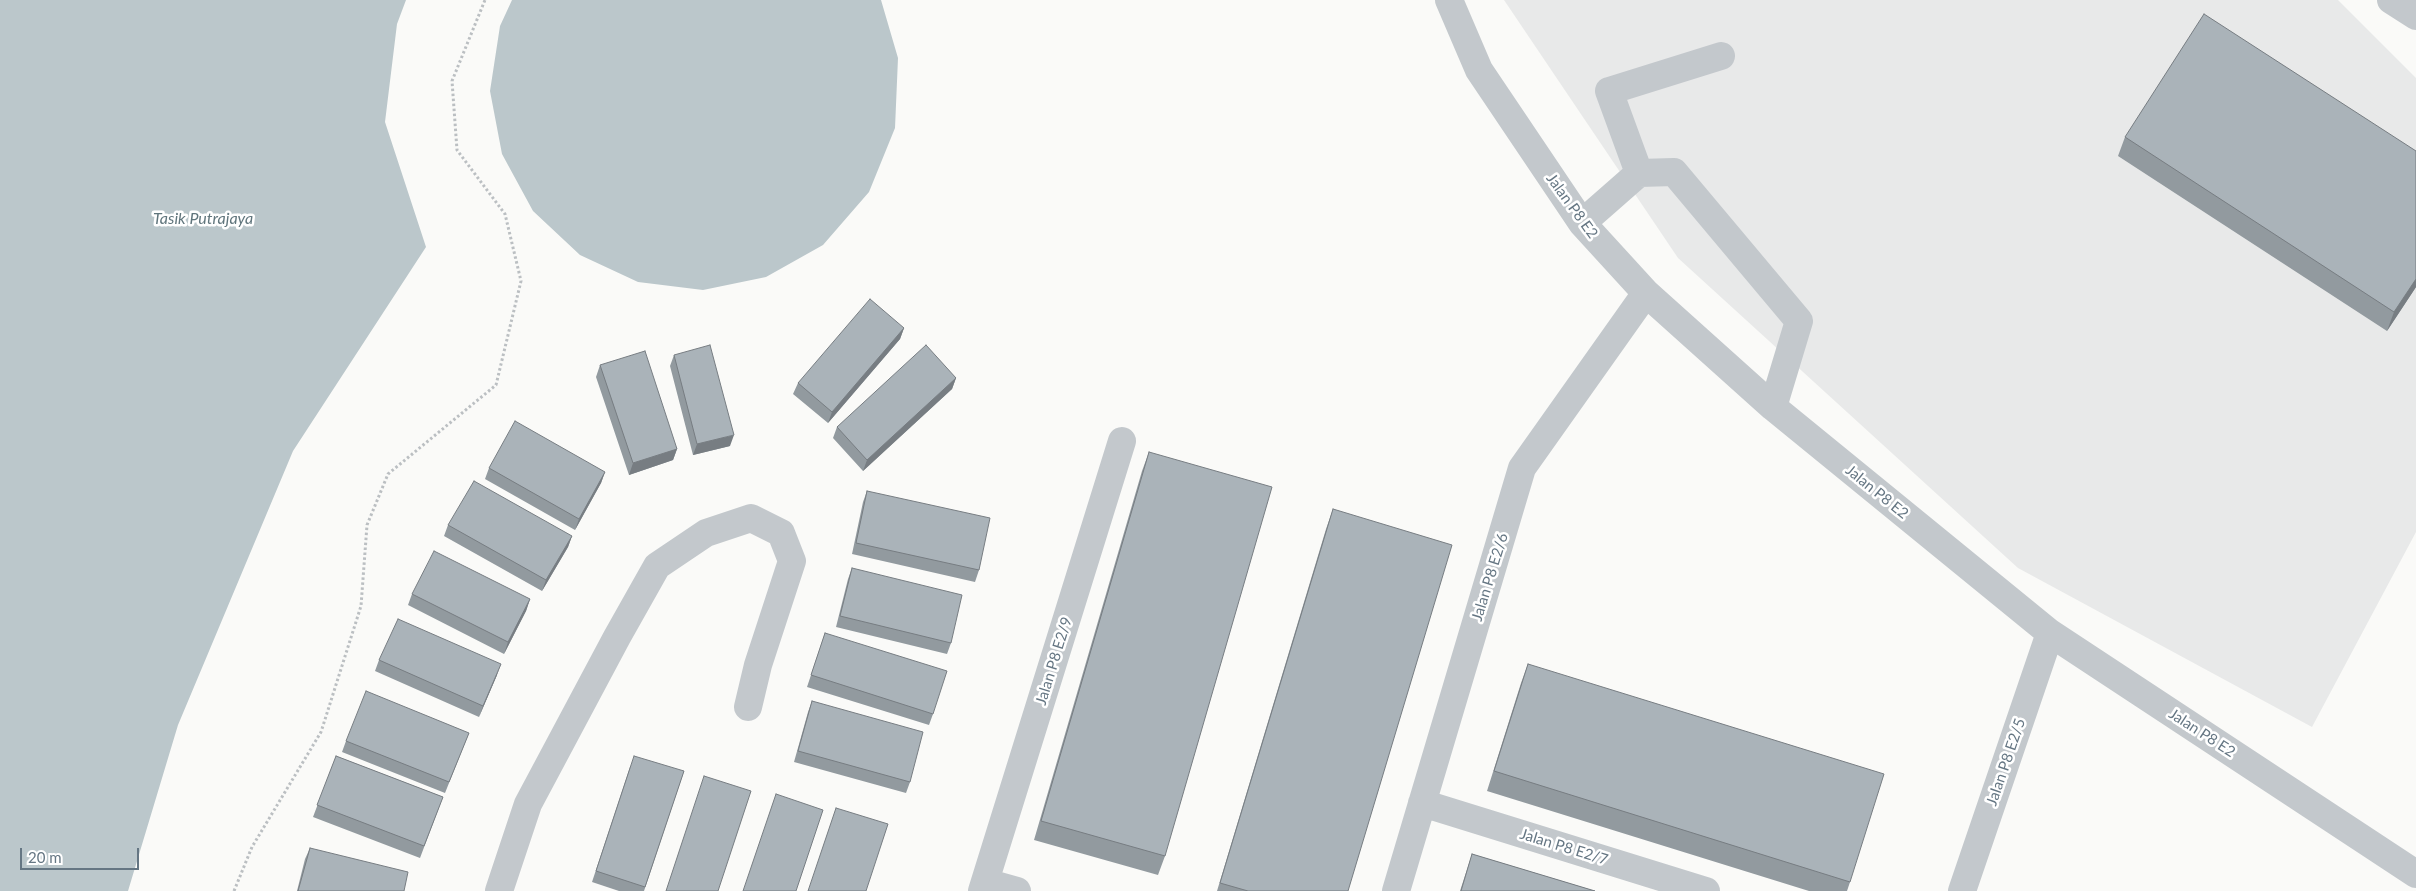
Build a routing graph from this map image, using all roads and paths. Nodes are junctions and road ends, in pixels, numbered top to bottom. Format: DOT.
graph roads {
  1 [pos="485,0"];
  2 [pos="1449,0"];
  3 [pos="2391,0"];
  4 [pos="2416,16"];
  5 [pos="1721,56"];
  6 [pos="1639,173"];
  7 [pos="1582,223"];
  8 [pos="1646,293"];
  9 [pos="1773,407"];
  10 [pos="1122,441"];
  11 [pos="2050,633"];
  12 [pos="748,707"];
  13 [pos="1422,803"];
  14 [pos="2416,874"];
  15 [pos="983,886"];
  16 [pos="234,891"];
  17 [pos="499,891"];
  18 [pos="1017,891"];
  19 [pos="1396,891"];
  20 [pos="1706,891"];
  21 [pos="1962,891"];
  1 -- 16 [label="path"];
  2 -- 7 [label="street, Jalan P8 E2"];
  3 -- 4 [label="street"];
  5 -- 6 [label="street"];
  6 -- 7 [label="street"];
  6 -- 9 [label="street"];
  7 -- 8 [label="street, Jalan P8 E2"];
  8 -- 9 [label="street, Jalan P8 E2"];
  8 -- 13 [label="street, Jalan P8 E2/6"];
  9 -- 11 [label="street, Jalan P8 E2"];
  10 -- 15 [label="street, Jalan P8 E2/9"];
  11 -- 14 [label="street, Jalan P8 E2"];
  11 -- 21 [label="street, Jalan P8 E2/5"];
  12 -- 17 [label="street"];
  13 -- 19 [label="street, Jalan P8 E2/6"];
  13 -- 20 [label="street, Jalan P8 E2/7"];
  15 -- 18 [label="street, Jalan P8 E2/9"];
}
